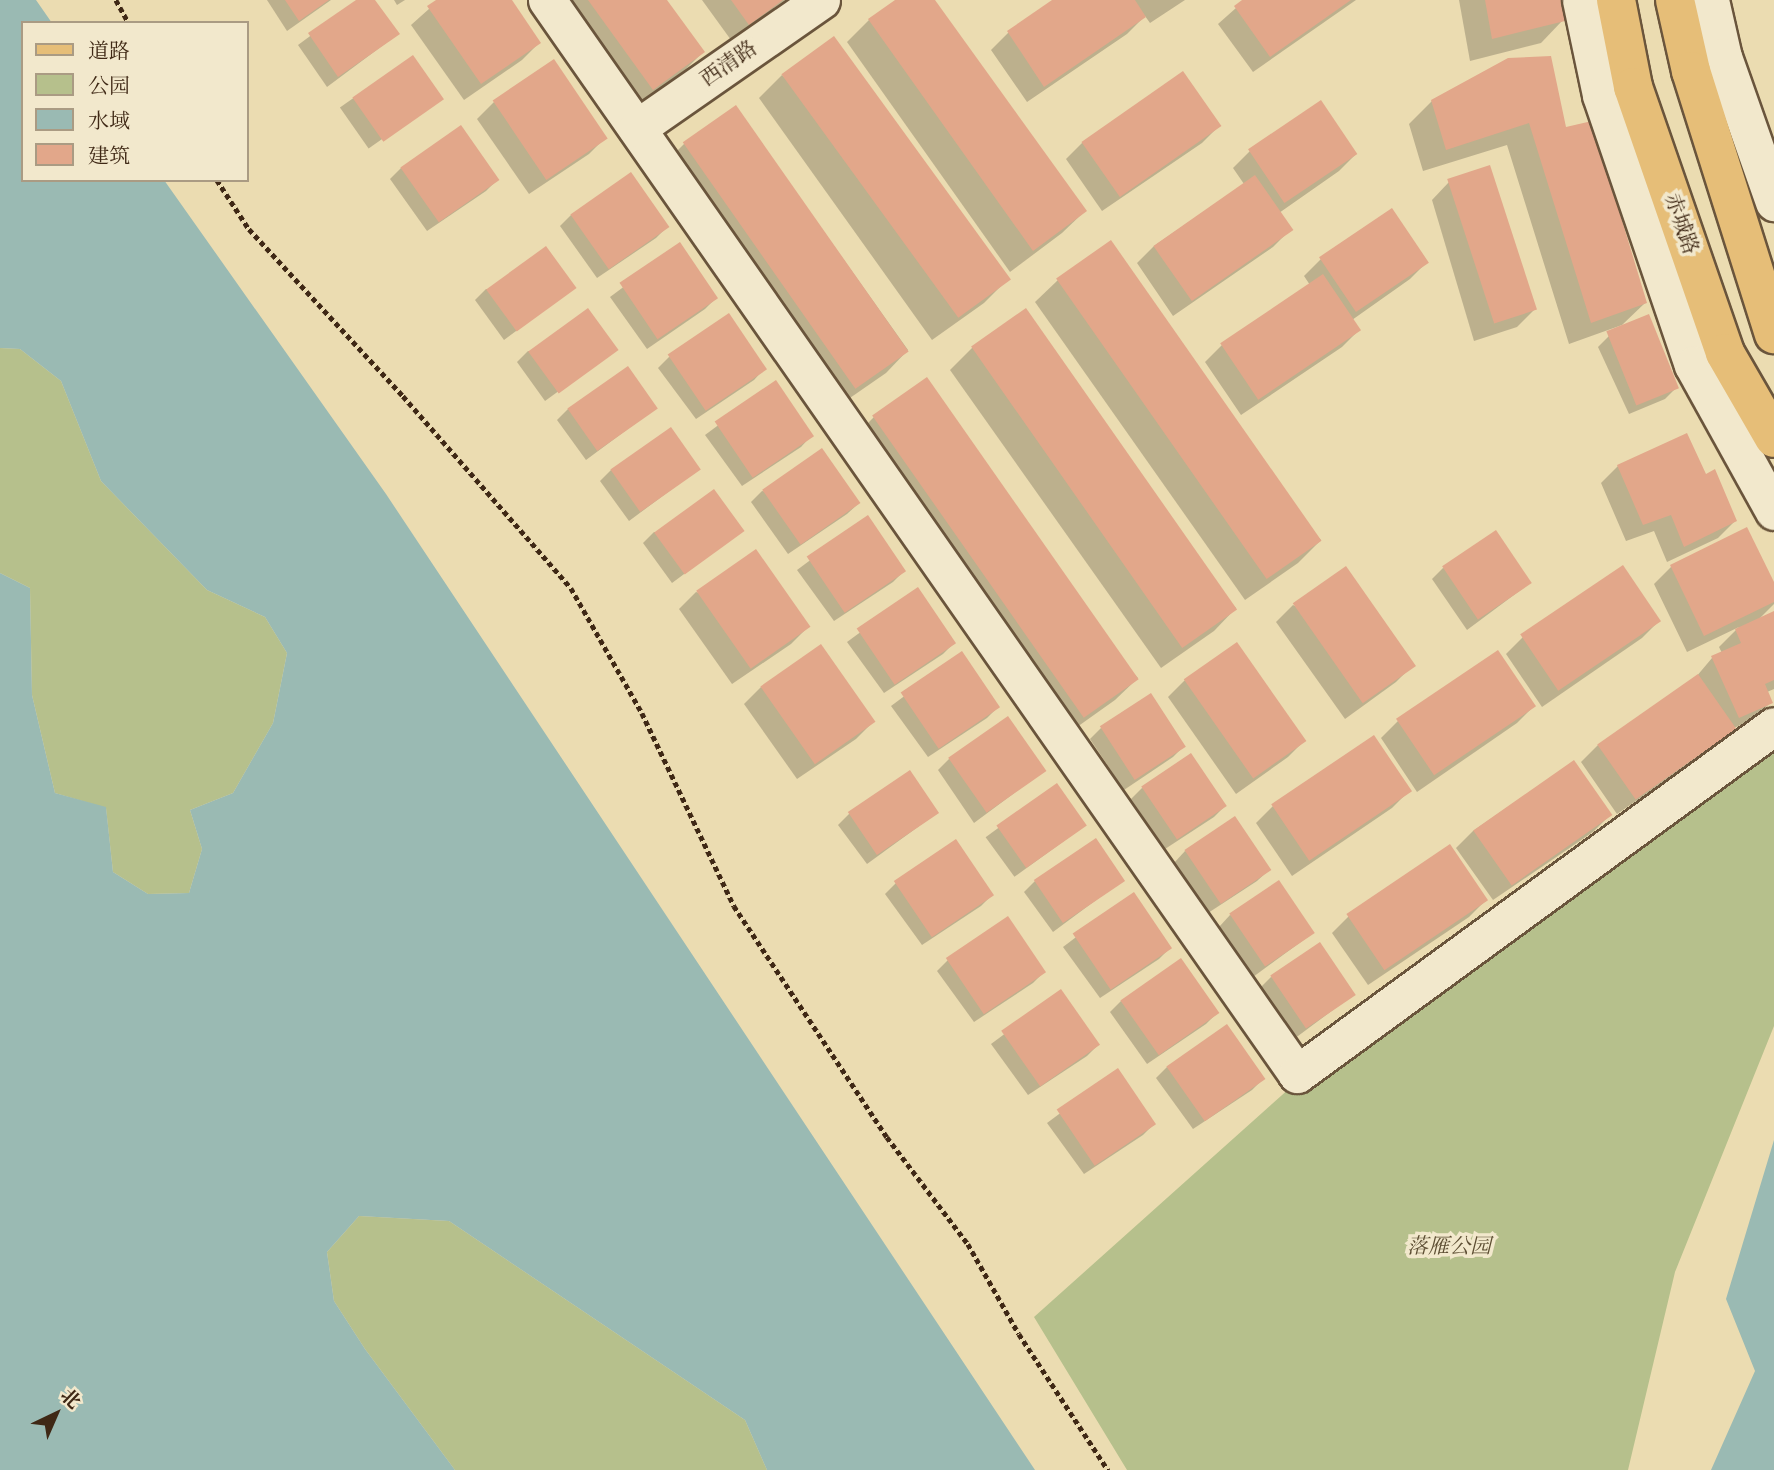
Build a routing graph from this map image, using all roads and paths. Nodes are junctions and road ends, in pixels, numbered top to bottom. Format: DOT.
graph roads {
  1 [pos="116,0"];
  2 [pos="547,0"];
  3 [pos="821,0"];
  4 [pos="1581,0"];
  5 [pos="1616,0"];
  6 [pos="1675,0"];
  7 [pos="1710,0"];
  8 [pos="128,21"];
  9 [pos="636,128"];
  10 [pos="218,182"];
  11 [pos="1774,202"];
  12 [pos="1774,334"];
  13 [pos="1774,438"];
  14 [pos="1774,511"];
  15 [pos="1774,726"];
  16 [pos="1108,1470"];
  1 -- 8 [label="path"];
  2 -- 9 [label="lane"];
  3 -- 9 [label="lane, 西清路"];
  4 -- 14 [label="lane"];
  5 -- 13 [label="main road, 赤城路"];
  6 -- 12 [label="main road"];
  7 -- 11 [label="lane"];
  9 -- 15 [label="lane"];
  10 -- 16 [label="path"];
}
